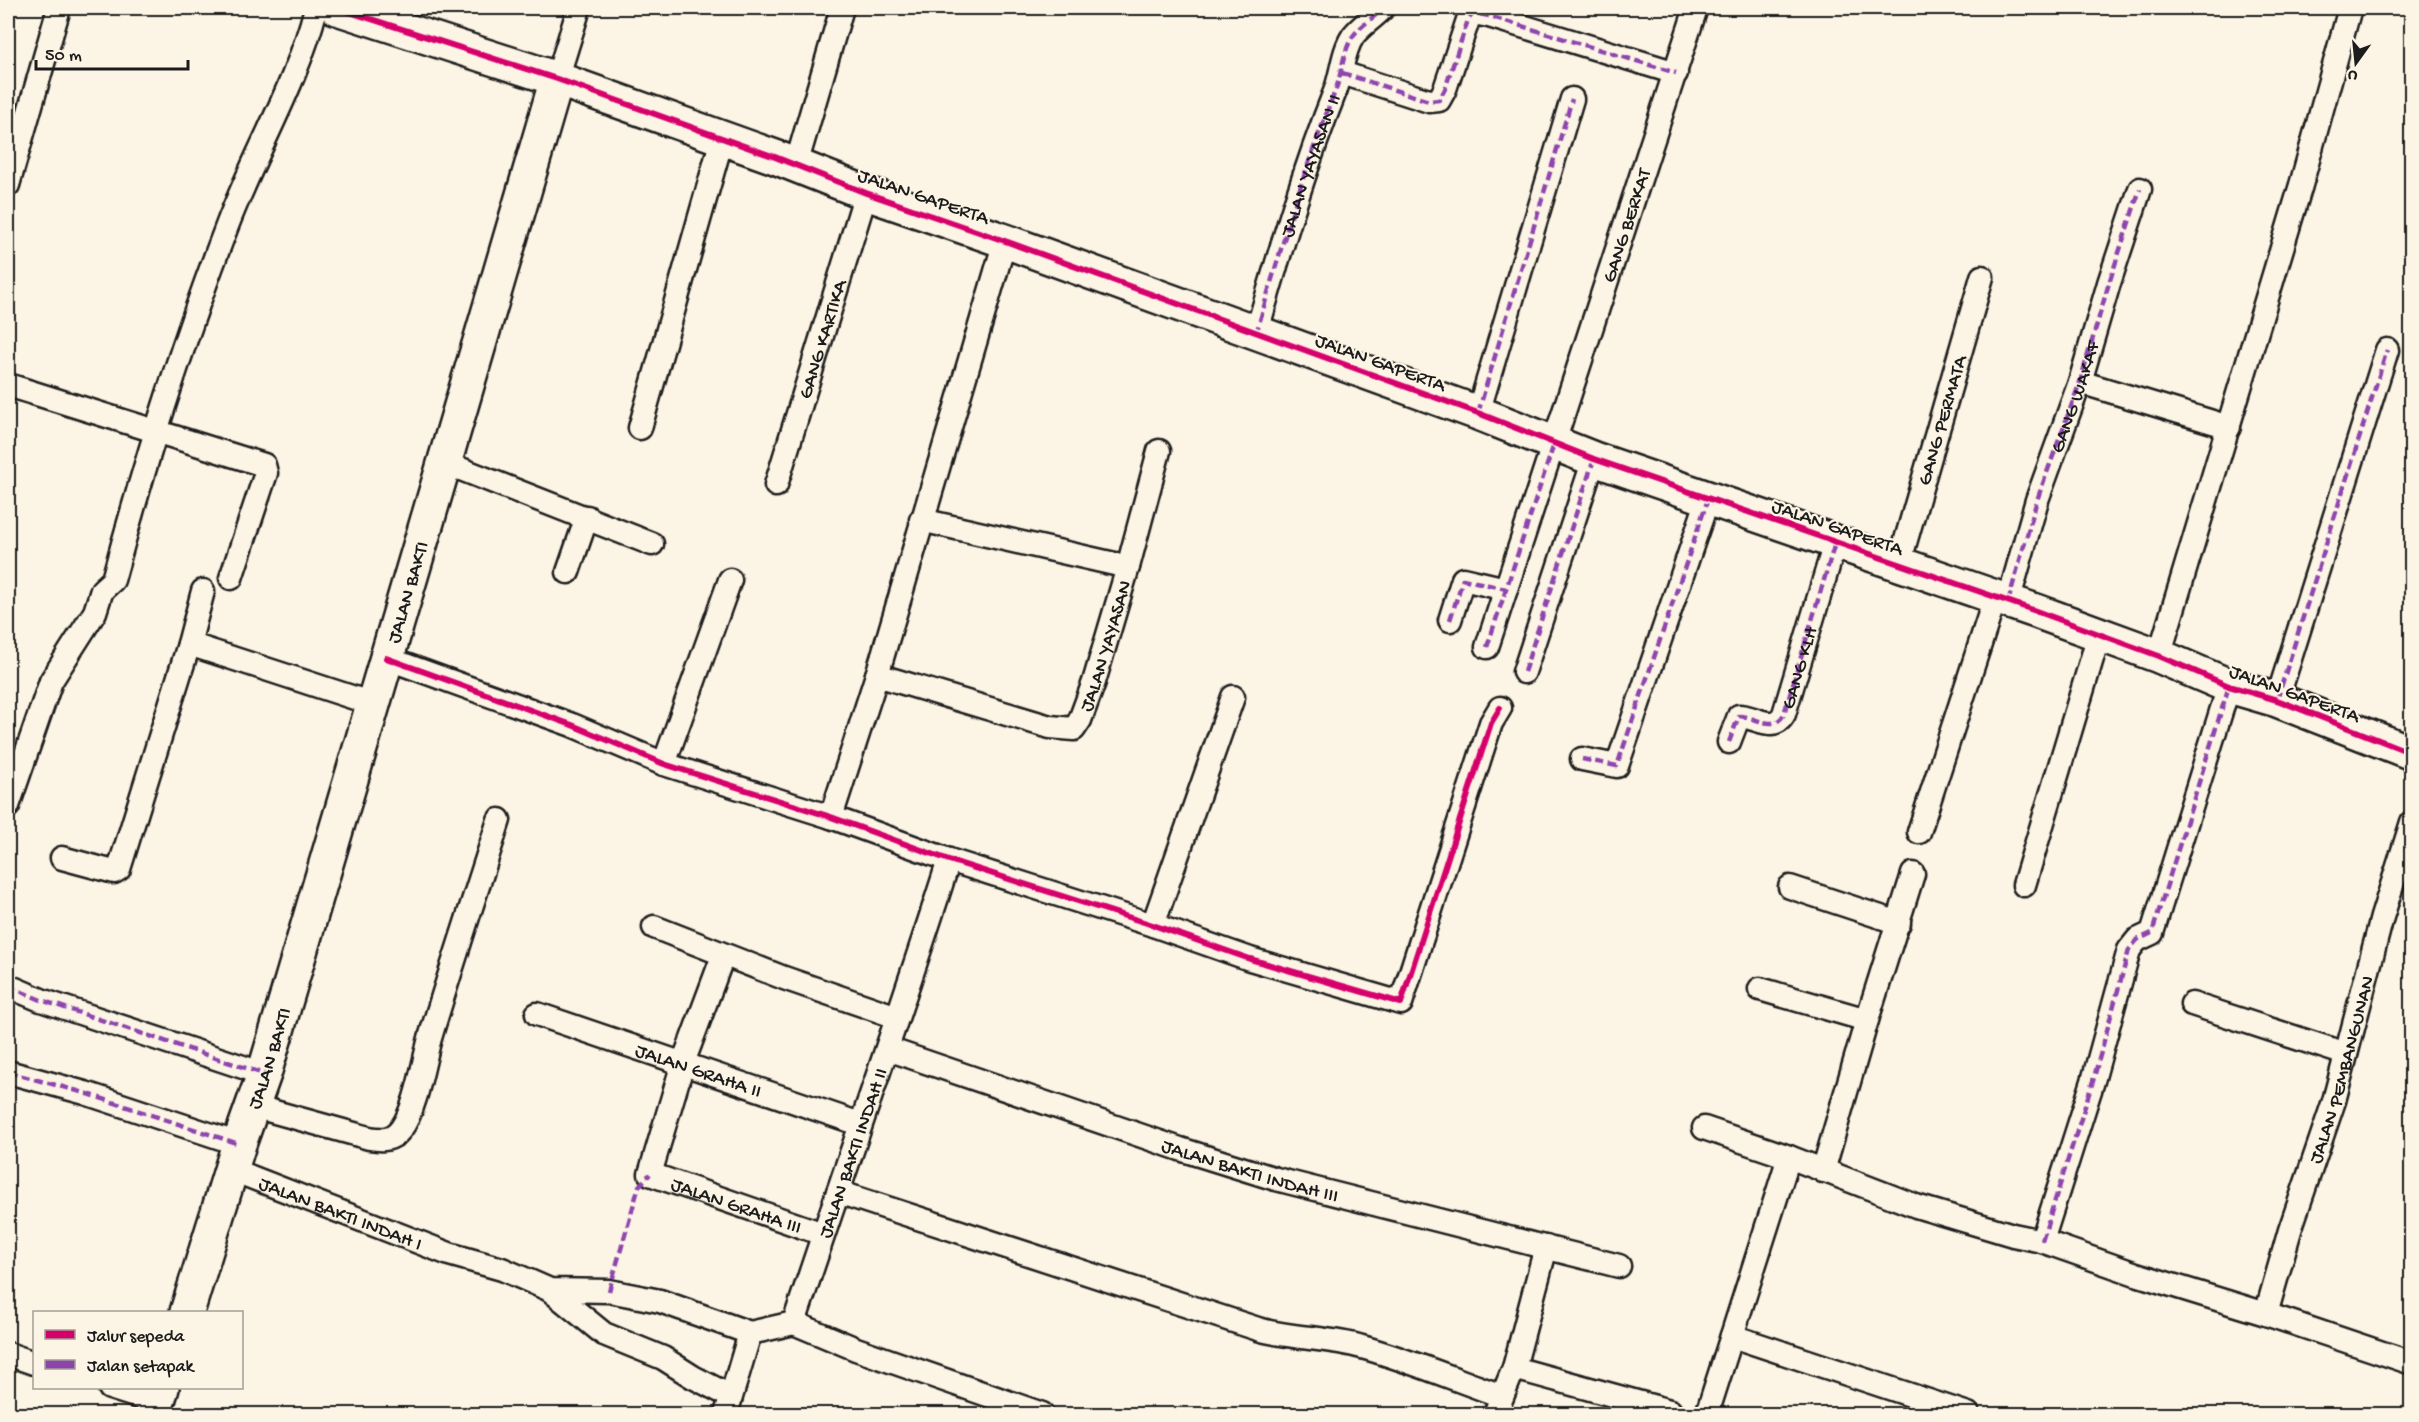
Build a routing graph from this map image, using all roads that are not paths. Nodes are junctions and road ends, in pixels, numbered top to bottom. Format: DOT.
graph roads {
  1 [pos="59,8"];
  2 [pos="316,8"];
  3 [pos="337,8"];
  4 [pos="579,8"];
  5 [pos="842,8"];
  6 [pos="1383,8"];
  7 [pos="1696,8"];
  8 [pos="2350,8"];
  9 [pos="387,15"];
  10 [pos="1342,73"];
  11 [pos="1676,73"];
  12 [pos="557,79"];
  13 [pos="1572,99"];
  14 [pos="722,139"];
  15 [pos="796,165"];
  16 [pos="8,185"];
  17 [pos="2140,189"];
  18 [pos="866,194"];
  19 [pos="1005,241"];
  20 [pos="1982,277"];
  21 [pos="1256,334"];
  22 [pos="2387,350"];
  23 [pos="2080,382"];
  24 [pos="8,385"];
  25 [pos="1478,413"];
  26 [pos="2229,427"];
  27 [pos="640,428"];
  28 [pos="156,432"];
  29 [pos="1554,444"];
  30 [pos="1159,452"];
  31 [pos="1594,459"];
  32 [pos="443,462"];
  33 [pos="776,485"];
  34 [pos="1708,499"];
  35 [pos="587,517"];
  36 [pos="921,520"];
  37 [pos="1835,543"];
  38 [pos="651,544"];
  39 [pos="1899,564"];
  40 [pos="1128,567"];
  41 [pos="568,572"];
  42 [pos="231,578"];
  43 [pos="730,580"];
  44 [pos="1506,589"];
  45 [pos="203,591"];
  46 [pos="1997,606"];
  47 [pos="1450,620"];
  48 [pos="2099,635"];
  49 [pos="189,644"];
  50 [pos="1487,647"];
  51 [pos="2159,656"];
  52 [pos="386,658"];
  53 [pos="1524,672"];
  54 [pos="877,675"];
  55 [pos="2229,686"];
  56 [pos="1233,697"];
  57 [pos="2277,700"];
  58 [pos="373,704"];
  59 [pos="1500,708"];
  60 [pos="1729,742"];
  61 [pos="2412,753"];
  62 [pos="1582,759"];
  63 [pos="664,764"];
  64 [pos="8,806"];
  65 [pos="831,817"];
  66 [pos="499,820"];
  67 [pos="2412,822"];
  68 [pos="1919,831"];
  69 [pos="62,858"];
  70 [pos="949,860"];
  71 [pos="1913,874"];
  72 [pos="2024,885"];
  73 [pos="1790,887"];
  74 [pos="1899,923"];
  75 [pos="1153,925"];
  76 [pos="654,927"];
  77 [pos="723,956"];
  78 [pos="8,986"];
  79 [pos="1760,989"];
  80 [pos="2192,1004"];
  81 [pos="537,1014"];
  82 [pos="897,1017"];
  83 [pos="1867,1020"];
  84 [pos="888,1050"];
  85 [pos="2346,1054"];
  86 [pos="683,1063"];
  87 [pos="8,1072"];
  88 [pos="264,1074"];
  89 [pos="253,1106"];
  90 [pos="860,1124"];
  91 [pos="1704,1128"];
  92 [pos="236,1157"];
  93 [pos="1789,1157"];
  94 [pos="1823,1171"];
  95 [pos="838,1192"];
  96 [pos="824,1234"];
  97 [pos="2042,1241"];
  98 [pos="1546,1247"];
  99 [pos="1619,1266"];
  100 [pos="550,1290"];
  101 [pos="187,1311"];
  102 [pos="2266,1314"];
  103 [pos="794,1323"];
  104 [pos="750,1333"];
  105 [pos="1732,1336"];
  106 [pos="8,1354"];
  107 [pos="33,1363"];
  108 [pos="2412,1363"];
  109 [pos="1514,1368"];
  110 [pos="113,1389"];
  111 [pos="158,1402"];
  112 [pos="728,1405"];
  113 [pos="1498,1405"];
  114 [pos="1670,1411"];
  115 [pos="1042,1414"];
  116 [pos="1707,1414"];
  117 [pos="1968,1414"];
  1 -- 16 [label="street"];
  2 -- 28 [label="street"];
  3 -- 9 [label="street, JALAN GAPERTA"];
  4 -- 12 [label="street, JALAN BAKTI"];
  5 -- 15 [label="street"];
  6 -- 10 [label="street, JALAN YAYASAN II"];
  7 -- 11 [label="street, GANG BERKAT"];
  8 -- 26 [label="street"];
  9 -- 12 [label="street, JALAN GAPERTA"];
  10 -- 11 [label="street"];
  10 -- 21 [label="street, JALAN YAYASAN II"];
  11 -- 29 [label="street, GANG BERKAT"];
  12 -- 14 [label="street, JALAN GAPERTA"];
  12 -- 32 [label="street, JALAN BAKTI"];
  13 -- 25 [label="street"];
  14 -- 15 [label="street, JALAN GAPERTA"];
  14 -- 27 [label="street"];
  15 -- 18 [label="street, JALAN GAPERTA"];
  17 -- 23 [label="street, GANG WAKAF"];
  18 -- 19 [label="street, JALAN GAPERTA"];
  18 -- 33 [label="street, GANG KARTIKA"];
  19 -- 21 [label="street, JALAN GAPERTA"];
  19 -- 36 [label="street"];
  20 -- 39 [label="street, GANG PERMATA"];
  21 -- 25 [label="street, JALAN GAPERTA"];
  22 -- 57 [label="street"];
  23 -- 26 [label="street"];
  23 -- 46 [label="street, GANG WAKAF"];
  24 -- 28 [label="street"];
  25 -- 29 [label="street, JALAN GAPERTA"];
  26 -- 51 [label="street"];
  28 -- 42 [label="street"];
  28 -- 64 [label="street"];
  29 -- 31 [label="street, JALAN GAPERTA"];
  29 -- 44 [label="street, GANG BERKAT"];
  30 -- 40 [label="street"];
  31 -- 34 [label="street, JALAN GAPERTA"];
  31 -- 53 [label="street"];
  32 -- 35 [label="street"];
  32 -- 52 [label="street, JALAN BAKTI"];
  34 -- 37 [label="street, JALAN GAPERTA"];
  34 -- 62 [label="street"];
  35 -- 38 [label="street"];
  35 -- 41 [label="street"];
  36 -- 40 [label="street, JALAN YAYASAN"];
  36 -- 54 [label="street"];
  37 -- 39 [label="street, JALAN GAPERTA"];
  37 -- 60 [label="street, GANG KLH"];
  39 -- 46 [label="street, JALAN GAPERTA"];
  40 -- 54 [label="street, JALAN YAYASAN"];
  43 -- 63 [label="street"];
  44 -- 47 [label="street"];
  44 -- 50 [label="street, GANG BERKAT"];
  45 -- 49 [label="street"];
  46 -- 48 [label="street, JALAN GAPERTA"];
  46 -- 68 [label="street, GANG WAKAF"];
  48 -- 51 [label="street, JALAN GAPERTA"];
  48 -- 72 [label="street"];
  49 -- 58 [label="street"];
  49 -- 69 [label="street"];
  51 -- 55 [label="street, JALAN GAPERTA"];
  52 -- 58 [label="street, JALAN BAKTI"];
  52 -- 63 [label="street"];
  54 -- 65 [label="street"];
  55 -- 57 [label="street, JALAN GAPERTA"];
  55 -- 97 [label="street"];
  56 -- 75 [label="street"];
  57 -- 61 [label="street, JALAN GAPERTA"];
  58 -- 88 [label="street, JALAN BAKTI"];
  59 -- 75 [label="street"];
  63 -- 65 [label="street"];
  65 -- 70 [label="street"];
  66 -- 89 [label="street"];
  67 -- 85 [label="street, JALAN PEMBANGUNAN"];
  70 -- 75 [label="street"];
  70 -- 82 [label="street, JALAN BAKTI INDAH II"];
  71 -- 74 [label="street"];
  73 -- 74 [label="street"];
  74 -- 83 [label="street"];
  76 -- 77 [label="street"];
  77 -- 82 [label="street"];
  77 -- 86 [label="street"];
  78 -- 88 [label="street"];
  79 -- 83 [label="street"];
  80 -- 85 [label="street"];
  81 -- 86 [label="street, JALAN GRAHA II"];
  82 -- 84 [label="street, JALAN BAKTI INDAH II"];
  83 -- 94 [label="street"];
  84 -- 90 [label="street, JALAN BAKTI INDAH II"];
  84 -- 98 [label="street, JALAN BAKTI INDAH III"];
  85 -- 102 [label="street, JALAN PEMBANGUNAN"];
  86 -- 90 [label="street, JALAN GRAHA II"];
  86 -- 96 [label="street, JALAN GRAHA III"];
  87 -- 92 [label="street, JALAN BAKTI INDAH I"];
  88 -- 89 [label="street, JALAN BAKTI"];
  89 -- 92 [label="street, JALAN BAKTI"];
  90 -- 95 [label="street, JALAN BAKTI INDAH II"];
  91 -- 93 [label="street"];
  92 -- 100 [label="street, JALAN BAKTI INDAH I"];
  92 -- 101 [label="street, JALAN BAKTI"];
  93 -- 94 [label="street"];
  93 -- 105 [label="street"];
  94 -- 97 [label="street"];
  95 -- 96 [label="street, JALAN BAKTI INDAH II"];
  95 -- 113 [label="street"];
  96 -- 103 [label="street, JALAN BAKTI INDAH II"];
  97 -- 102 [label="street"];
  98 -- 99 [label="street, JALAN BAKTI INDAH III"];
  98 -- 109 [label="street"];
  100 -- 104 [label="street"];
  100 -- 112 [label="street"];
  102 -- 108 [label="street"];
  103 -- 104 [label="street"];
  103 -- 115 [label="street"];
  104 -- 112 [label="street"];
  105 -- 116 [label="street"];
  105 -- 117 [label="street"];
  106 -- 107 [label="street"];
  109 -- 113 [label="street"];
  109 -- 114 [label="street"];
  110 -- 111 [label="street"];
}
